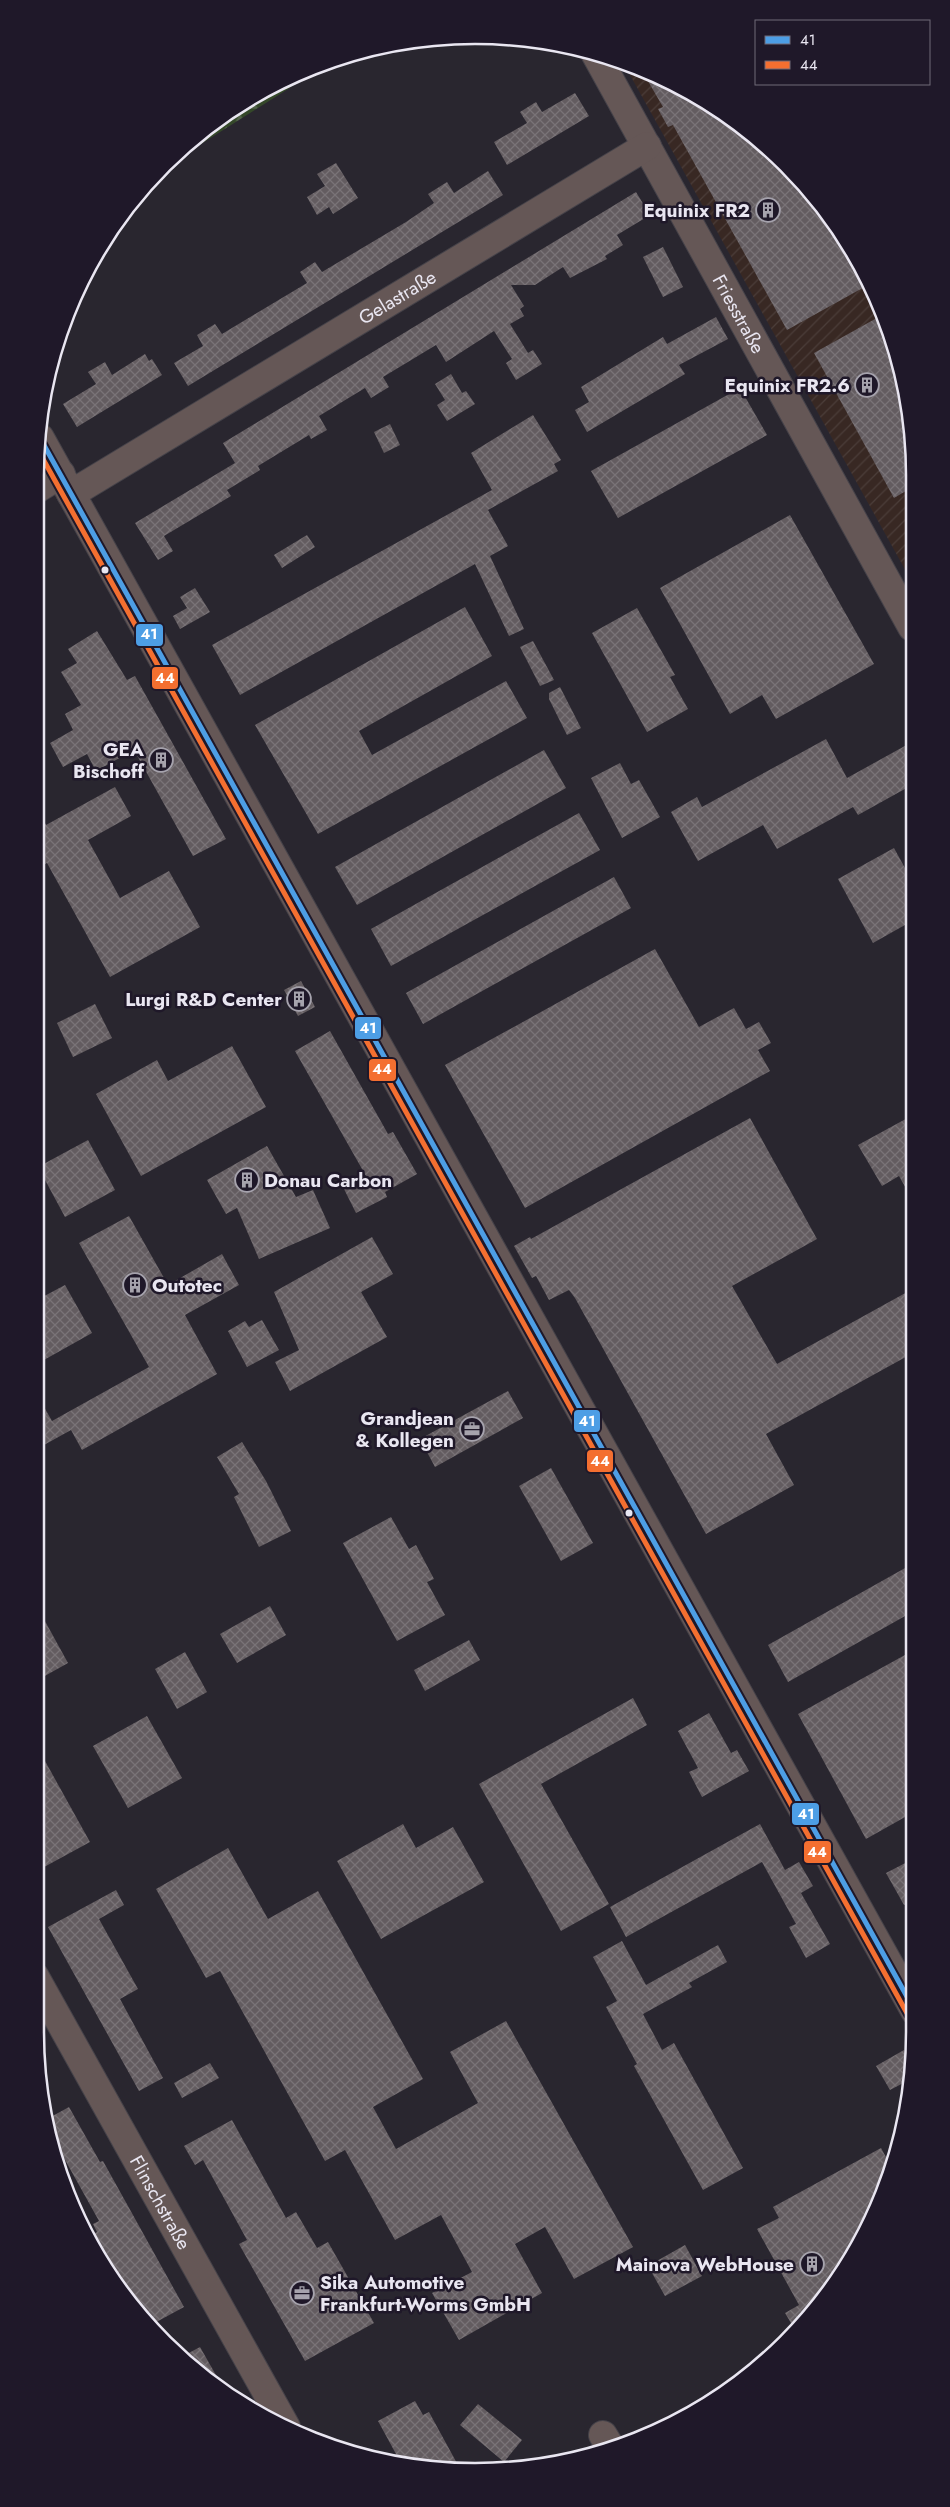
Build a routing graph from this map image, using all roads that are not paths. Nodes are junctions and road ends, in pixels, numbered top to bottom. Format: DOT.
graph roads {
  1 [pos="600,62"];
  2 [pos="648,146"];
  3 [pos="45,447"];
  4 [pos="66,484"];
  5 [pos="44,488"];
  6 [pos="906,616"];
  7 [pos="44,1993"];
  8 [pos="906,1995"];
  9 [pos="280,2417"];
  1 -- 2 [label="street, Friesstraße"];
  2 -- 4 [label="street, Gelastraße"];
  2 -- 6 [label="street, Friesstraße"];
  3 -- 4 [label="street"];
  4 -- 5 [label="street, Gelastraße"];
  4 -- 8 [label="street"];
  7 -- 9 [label="street, Flinschstraße"];
}
